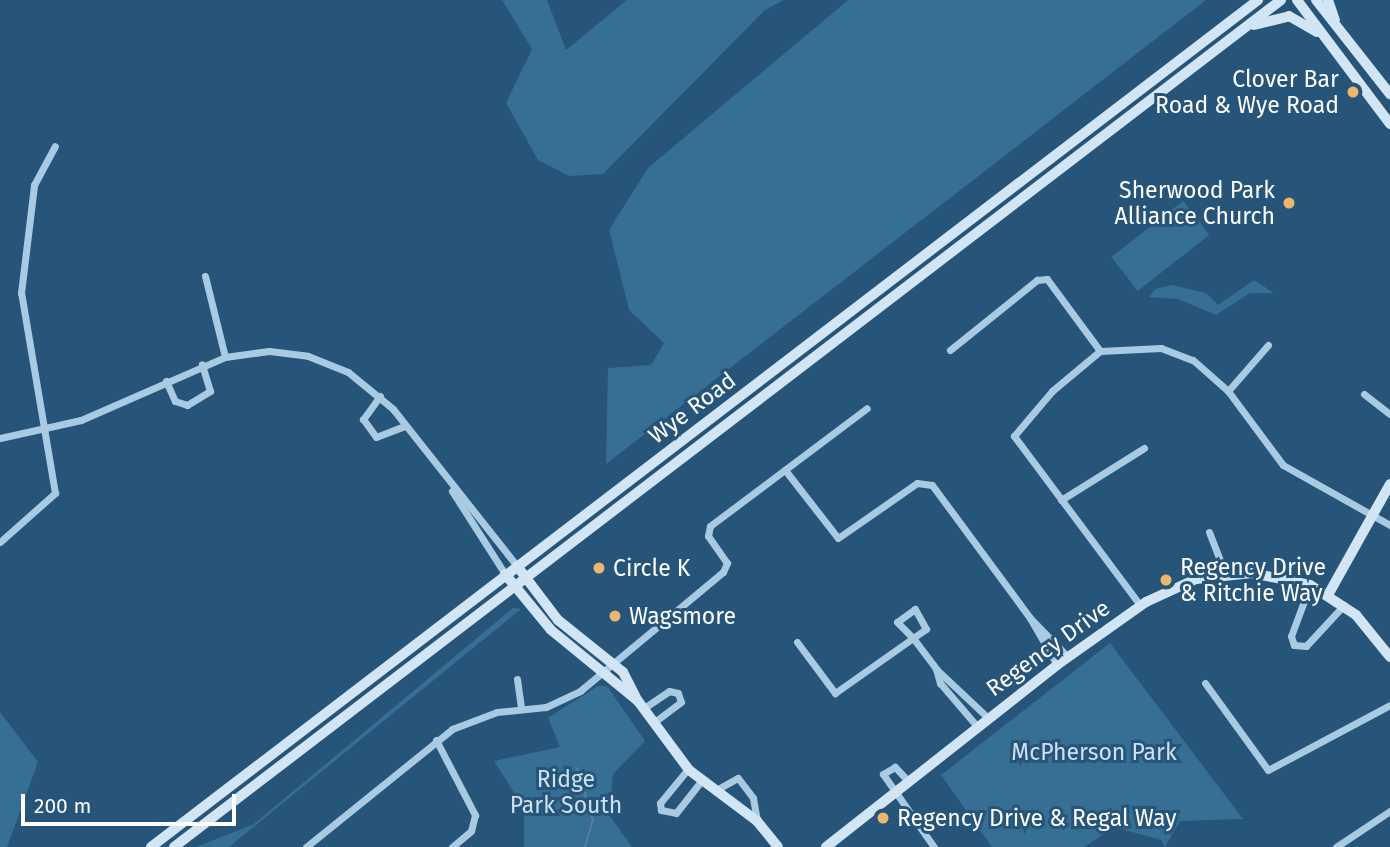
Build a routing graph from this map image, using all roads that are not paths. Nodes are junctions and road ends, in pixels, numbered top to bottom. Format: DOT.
graph roads {
  1 [pos="1281,0"];
  2 [pos="1297,0"];
  3 [pos="1316,0"];
  4 [pos="1328,0"];
  5 [pos="1254,2"];
  6 [pos="1337,27"];
  7 [pos="1241,31"];
  8 [pos="1324,37"];
  9 [pos="1390,94"];
  10 [pos="1390,124"];
  11 [pos="55,146"];
  12 [pos="205,276"];
  13 [pos="1268,345"];
  14 [pos="950,350"];
  15 [pos="1100,351"];
  16 [pos="225,357"];
  17 [pos="202,364"];
  18 [pos="166,381"];
  19 [pos="1228,391"];
  20 [pos="1364,394"];
  21 [pos="380,396"];
  22 [pos="867,408"];
  23 [pos="1390,414"];
  24 [pos="405,426"];
  25 [pos="45,432"];
  26 [pos="0,438"];
  27 [pos="1144,448"];
  28 [pos="785,470"];
  29 [pos="448,484"];
  30 [pos="1390,484"];
  31 [pos="1061,500"];
  32 [pos="1371,513"];
  33 [pos="1390,525"];
  34 [pos="1209,532"];
  35 [pos="0,542"];
  36 [pos="517,566"];
  37 [pos="1225,573"];
  38 [pos="505,574"];
  39 [pos="526,579"];
  40 [pos="1310,585"];
  41 [pos="515,587"];
  42 [pos="1328,595"];
  43 [pos="1344,605"];
  44 [pos="1140,606"];
  45 [pos="1030,618"];
  46 [pos="913,638"];
  47 [pos="797,642"];
  48 [pos="1068,657"];
  49 [pos="1390,657"];
  50 [pos="1057,664"];
  51 [pos="610,666"];
  52 [pos="936,669"];
  53 [pos="517,678"];
  54 [pos="1205,683"];
  55 [pos="640,704"];
  56 [pos="1390,705"];
  57 [pos="521,709"];
  58 [pos="986,716"];
  59 [pos="653,723"];
  60 [pos="975,724"];
  61 [pos="436,740"];
  62 [pos="688,769"];
  63 [pos="702,780"];
  64 [pos="909,782"];
  65 [pos="716,790"];
  66 [pos="896,794"];
  67 [pos="1390,811"];
  68 [pos="757,821"];
  69 [pos="150,847"];
  70 [pos="174,847"];
  71 [pos="306,847"];
  72 [pos="452,847"];
  73 [pos="778,847"];
  74 [pos="826,847"];
  75 [pos="934,847"];
  76 [pos="1336,847"];
  1 -- 7 [label="main road, Wye Road"];
  2 -- 8 [label="main road"];
  3 -- 6 [label="main road"];
  4 -- 6 [label="main road"];
  5 -- 36 [label="main road, Wye Road"];
  6 -- 9 [label="main road"];
  7 -- 8 [label="main road"];
  7 -- 39 [label="main road, Wye Road"];
  8 -- 10 [label="main road"];
  11 -- 25 [label="street"];
  12 -- 16 [label="street"];
  13 -- 19 [label="street"];
  14 -- 15 [label="street"];
  15 -- 19 [label="street"];
  15 -- 31 [label="street"];
  16 -- 17 [label="street"];
  16 -- 21 [label="street"];
  17 -- 18 [label="street"];
  17 -- 18 [label="street"];
  18 -- 25 [label="street"];
  19 -- 32 [label="street"];
  20 -- 23 [label="street"];
  21 -- 24 [label="street"];
  21 -- 24 [label="street"];
  22 -- 28 [label="street"];
  24 -- 29 [label="street"];
  25 -- 26 [label="street"];
  25 -- 35 [label="street"];
  27 -- 31 [label="street"];
  28 -- 45 [label="street"];
  28 -- 51 [label="street"];
  29 -- 36 [label="street"];
  29 -- 38 [label="street"];
  30 -- 32 [label="main road"];
  31 -- 44 [label="street"];
  32 -- 33 [label="street"];
  32 -- 42 [label="main road"];
  34 -- 37 [label="street"];
  36 -- 38 [label="main road, Wye Road"];
  36 -- 39 [label="main road"];
  37 -- 40 [label="main road, Regency Drive"];
  37 -- 44 [label="main road, Regency Drive"];
  38 -- 41 [label="main road"];
  38 -- 69 [label="main road, Wye Road"];
  39 -- 41 [label="main road, Wye Road"];
  39 -- 51 [label="main road"];
  40 -- 42 [label="main road, Regency Drive"];
  40 -- 43 [label="street"];
  41 -- 51 [label="main road"];
  41 -- 70 [label="main road, Wye Road"];
  42 -- 43 [label="main road, Regency Drive"];
  43 -- 49 [label="main road, Regency Drive"];
  44 -- 48 [label="main road, Regency Drive"];
  45 -- 48 [label="street"];
  45 -- 50 [label="street"];
  46 -- 46 [label="street"];
  46 -- 47 [label="street"];
  46 -- 52 [label="street"];
  48 -- 50 [label="main road, Regency Drive"];
  50 -- 58 [label="main road, Regency Drive"];
  51 -- 55 [label="main road"];
  51 -- 57 [label="street"];
  52 -- 58 [label="street"];
  52 -- 60 [label="street"];
  53 -- 57 [label="street"];
  54 -- 56 [label="street"];
  55 -- 59 [label="main road"];
  55 -- 59 [label="street"];
  57 -- 61 [label="street"];
  58 -- 60 [label="main road, Regency Drive"];
  59 -- 62 [label="main road"];
  60 -- 64 [label="main road, Regency Drive"];
  61 -- 71 [label="street"];
  61 -- 72 [label="street"];
  62 -- 63 [label="main road"];
  62 -- 63 [label="street"];
  63 -- 65 [label="main road"];
  64 -- 66 [label="main road, Regency Drive"];
  64 -- 66 [label="street"];
  65 -- 68 [label="main road"];
  65 -- 68 [label="street"];
  66 -- 74 [label="main road, Regency Drive"];
  66 -- 75 [label="street"];
  67 -- 76 [label="street"];
  68 -- 73 [label="main road"];
}
